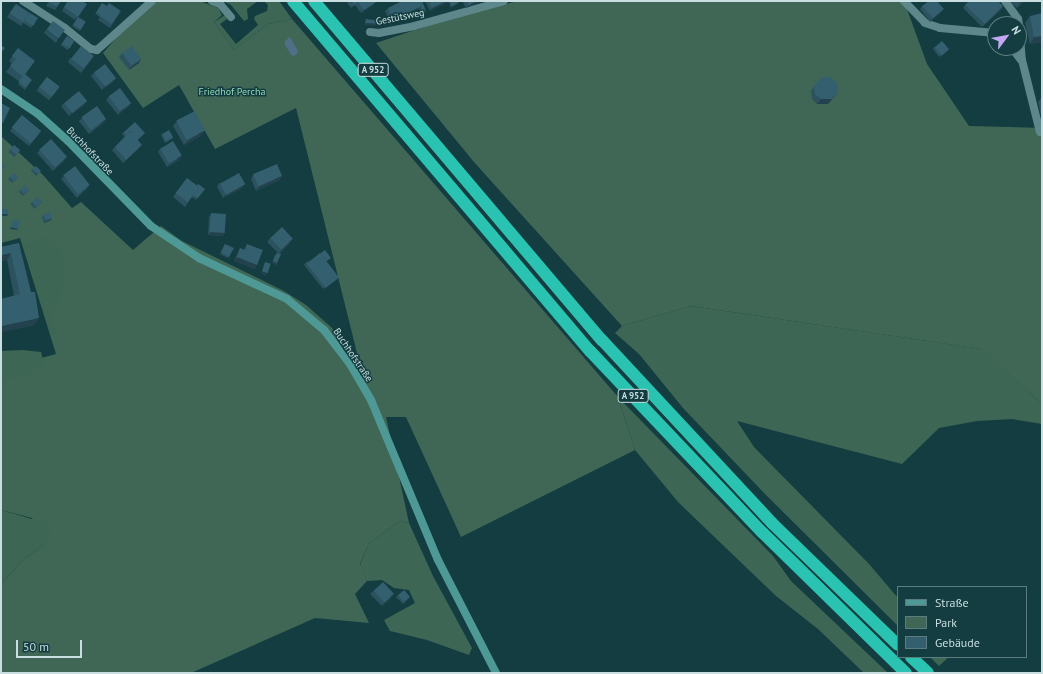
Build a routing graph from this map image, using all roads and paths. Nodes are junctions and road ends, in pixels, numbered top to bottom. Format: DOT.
graph roads {
  1 [pos="23,1"];
  2 [pos="152,1"];
  3 [pos="212,1"];
  4 [pos="293,1"];
  5 [pos="314,1"];
  6 [pos="504,1"];
  7 [pos="904,1"];
  8 [pos="1005,1"];
  9 [pos="1014,16"];
  10 [pos="231,17"];
  11 [pos="987,31"];
  12 [pos="370,32"];
  13 [pos="1019,56"];
  14 [pos="1022,56"];
  15 [pos="1022,60"];
  16 [pos="1,89"];
  17 [pos="1040,132"];
  18 [pos="897,644"];
  19 [pos="912,658"];
  20 [pos="496,673"];
  21 [pos="906,673"];
  22 [pos="928,673"];
  1 -- 2 [label="street"];
  3 -- 10 [label="street"];
  4 -- 21 [label="highway, A 952"];
  5 -- 18 [label="highway, A 952"];
  6 -- 12 [label="street, Gestütsweg"];
  7 -- 11 [label="street"];
  8 -- 9 [label="street"];
  13 -- 15 [label="street"];
  14 -- 15 [label="street"];
  15 -- 17 [label="street"];
  16 -- 20 [label="main road, Buchhofstraße"];
  19 -- 22 [label="highway"];
}
